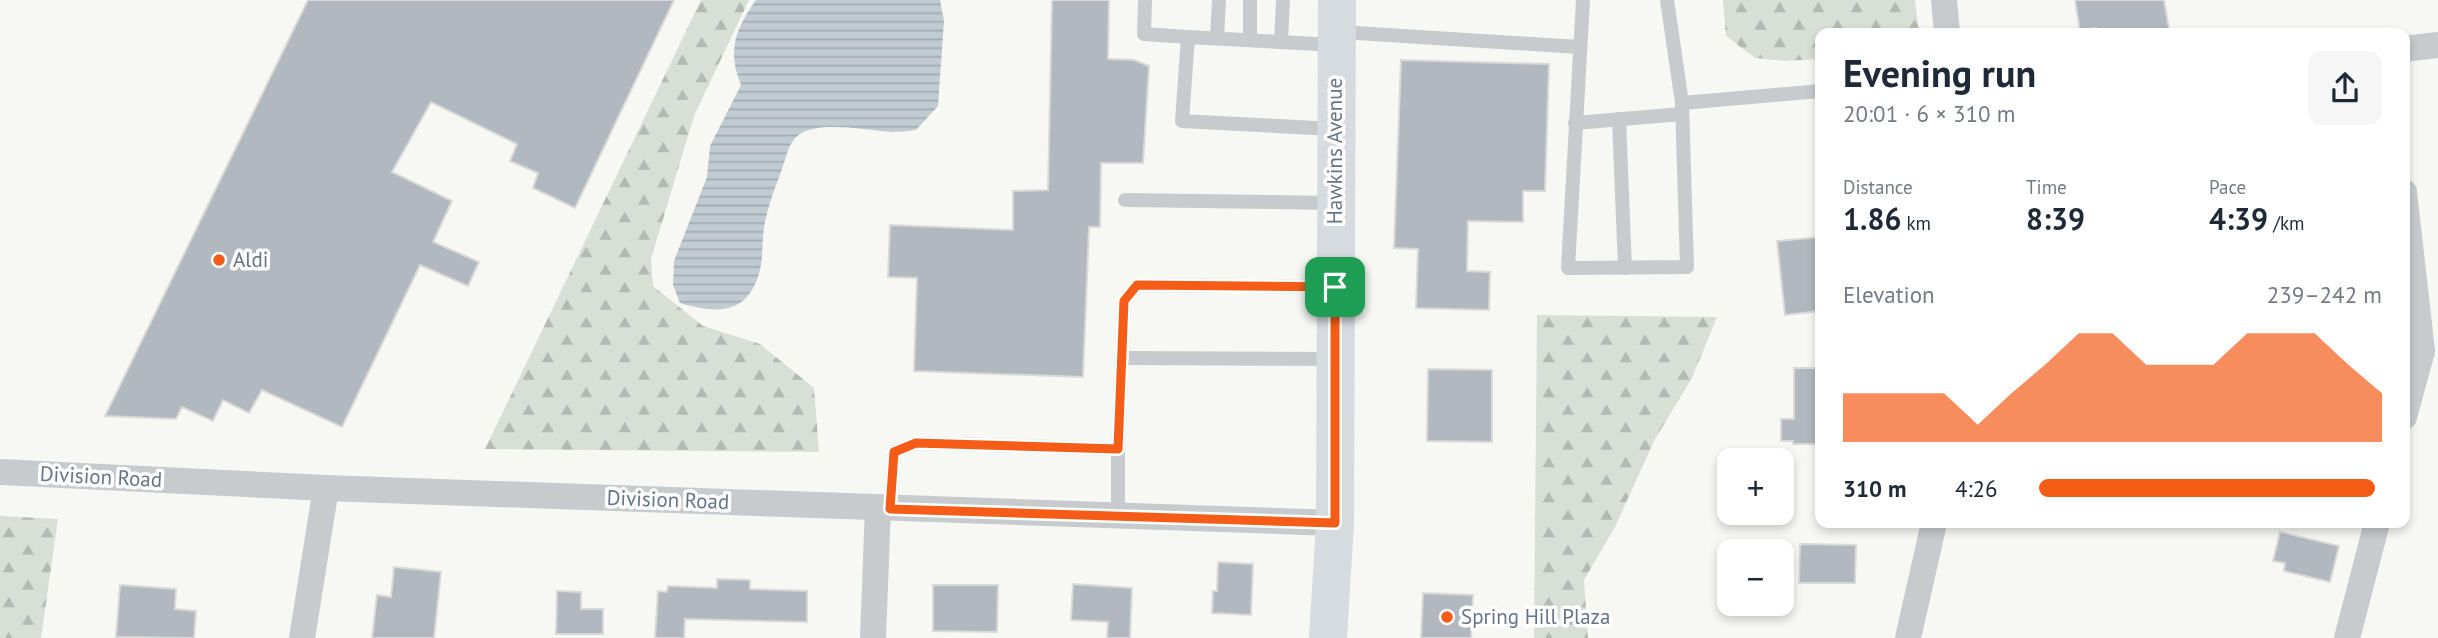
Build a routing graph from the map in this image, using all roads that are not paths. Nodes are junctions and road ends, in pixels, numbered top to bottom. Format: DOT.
graph roads {
  1 [pos="1145,0"];
  2 [pos="1219,0"];
  3 [pos="1250,0"];
  4 [pos="1283,0"];
  5 [pos="1583,0"];
  6 [pos="1667,0"];
  7 [pos="1944,0"];
  8 [pos="1336,25"];
  9 [pos="1947,28"];
  10 [pos="1188,37"];
  11 [pos="1217,38"];
  12 [pos="1250,40"];
  13 [pos="1281,42"];
  14 [pos="2438,45"];
  15 [pos="1579,47"];
  16 [pos="2410,48"];
  17 [pos="1815,92"];
  18 [pos="1682,109"];
  19 [pos="1619,119"];
  20 [pos="1575,122"];
  21 [pos="1335,129"];
  22 [pos="1125,200"];
  23 [pos="1335,203"];
  24 [pos="2410,248"];
  25 [pos="1625,268"];
  26 [pos="1335,287"];
  27 [pos="2421,351"];
  28 [pos="1122,358"];
  29 [pos="1335,359"];
  30 [pos="2410,394"];
  31 [pos="1118,449"];
  32 [pos="0,472"];
  33 [pos="326,488"];
  34 [pos="884,509"];
  35 [pos="1118,516"];
  36 [pos="1335,523"];
  37 [pos="1933,528"];
  38 [pos="2376,528"];
  39 [pos="302,638"];
  40 [pos="873,638"];
  41 [pos="1328,638"];
  42 [pos="1908,638"];
  43 [pos="2347,638"];
  1 -- 10 [label="lane"];
  2 -- 11 [label="lane"];
  3 -- 12 [label="lane"];
  4 -- 13 [label="lane"];
  5 -- 15 [label="lane"];
  6 -- 18 [label="lane"];
  7 -- 9 [label="street"];
  8 -- 13 [label="lane"];
  8 -- 15 [label="lane"];
  8 -- 21 [label="street, Hawkins Avenue"];
  10 -- 11 [label="lane"];
  10 -- 21 [label="lane"];
  11 -- 12 [label="lane"];
  12 -- 13 [label="lane"];
  14 -- 16 [label="street"];
  15 -- 20 [label="lane"];
  17 -- 18 [label="lane"];
  18 -- 19 [label="lane"];
  18 -- 25 [label="lane"];
  19 -- 20 [label="lane"];
  19 -- 25 [label="lane"];
  20 -- 25 [label="lane"];
  21 -- 23 [label="street, Hawkins Avenue"];
  22 -- 23 [label="lane"];
  23 -- 26 [label="street, Hawkins Avenue"];
  24 -- 27 [label="street"];
  26 -- 28 [label="lane"];
  26 -- 29 [label="street, Hawkins Avenue"];
  27 -- 30 [label="street"];
  28 -- 29 [label="lane"];
  28 -- 31 [label="lane"];
  29 -- 36 [label="street, Hawkins Avenue"];
  31 -- 34 [label="lane"];
  31 -- 35 [label="lane"];
  32 -- 33 [label="street, Division Road"];
  33 -- 34 [label="street, Division Road"];
  33 -- 39 [label="street"];
  34 -- 35 [label="street, Division Road"];
  34 -- 40 [label="street"];
  35 -- 36 [label="street, Division Road"];
  36 -- 41 [label="street, Hawkins Avenue"];
  37 -- 42 [label="street"];
  38 -- 43 [label="street"];
}
